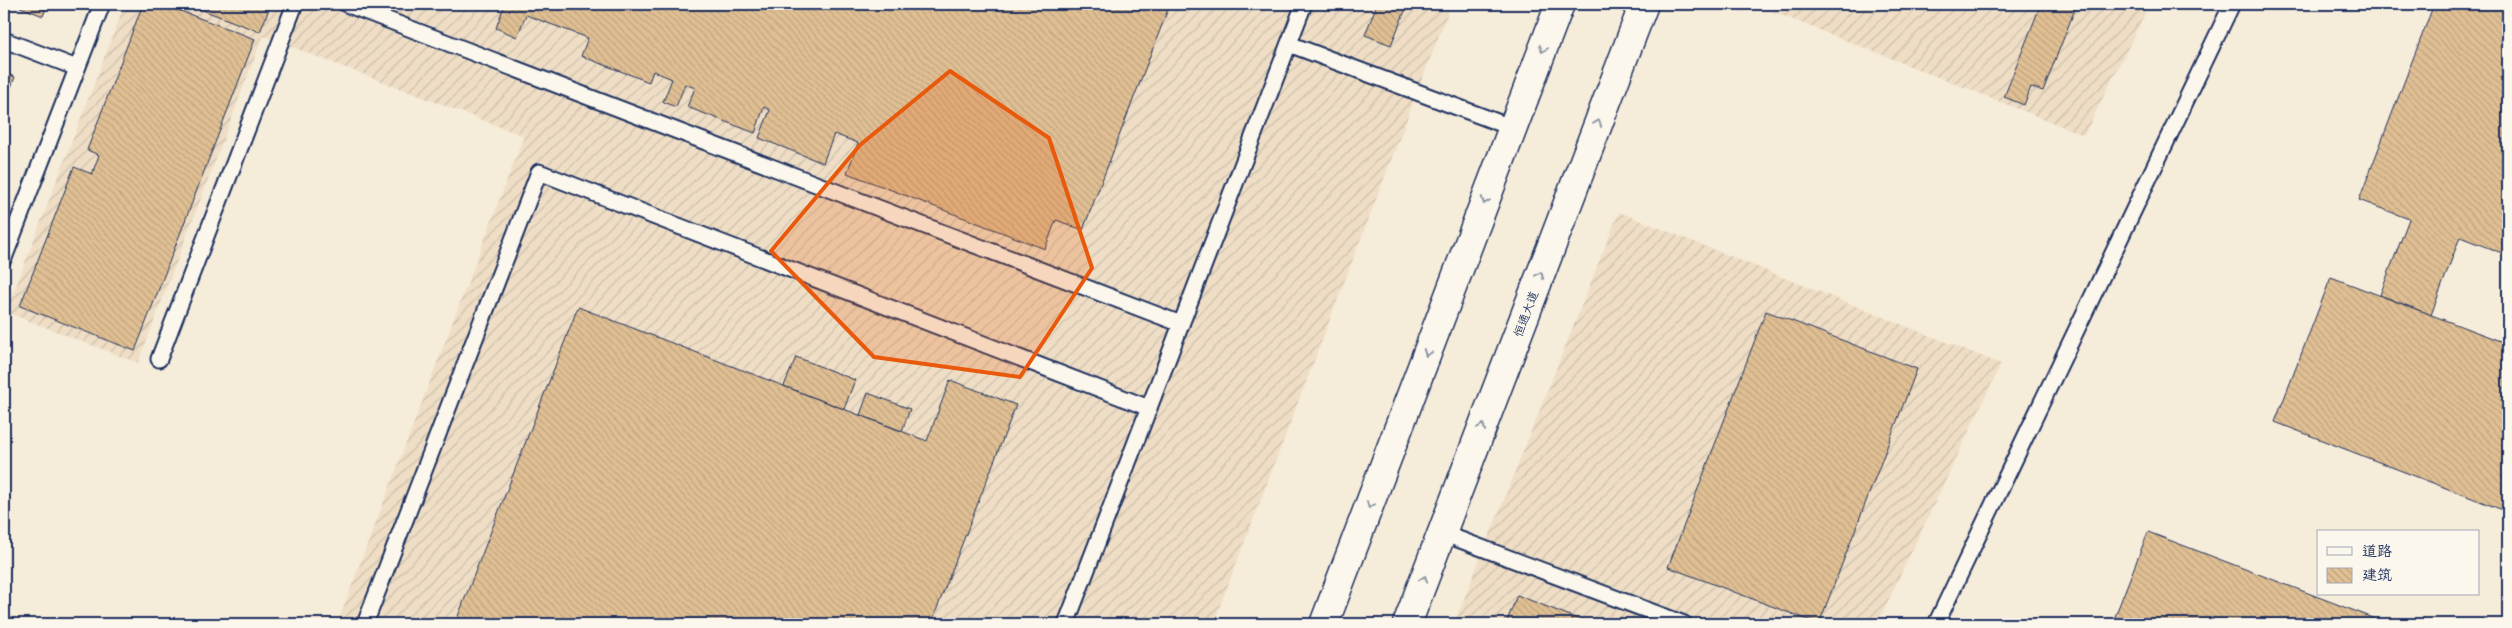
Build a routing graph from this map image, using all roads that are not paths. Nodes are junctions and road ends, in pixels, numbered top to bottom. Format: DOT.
graph roads {
  1 [pos="102,4"];
  2 [pos="295,4"];
  3 [pos="346,4"];
  4 [pos="1304,4"];
  5 [pos="1560,4"];
  6 [pos="1644,4"];
  7 [pos="2232,4"];
  8 [pos="4,40"];
  9 [pos="1289,44"];
  10 [pos="77,68"];
  11 [pos="1513,128"];
  12 [pos="4,258"];
  13 [pos="1181,324"];
  14 [pos="159,359"];
  15 [pos="1149,408"];
  16 [pos="1442,532"];
  17 [pos="365,624"];
  18 [pos="1066,624"];
  19 [pos="1324,624"];
  20 [pos="1407,624"];
  21 [pos="1684,624"];
  22 [pos="1936,624"];
  1 -- 10 [label="lane"];
  2 -- 14 [label="lane"];
  3 -- 13 [label="lane"];
  4 -- 9 [label="lane"];
  5 -- 11 [label="main road, one-way"];
  16 -- 6 [label="main road, 恒通大道, one-way"];
  7 -- 22 [label="lane"];
  8 -- 10 [label="lane"];
  9 -- 11 [label="lane"];
  9 -- 13 [label="lane"];
  10 -- 12 [label="lane"];
  11 -- 19 [label="main road, one-way"];
  13 -- 15 [label="lane"];
  15 -- 17 [label="lane"];
  15 -- 18 [label="lane"];
  20 -- 16 [label="main road, 恒通大道, one-way"];
  16 -- 21 [label="lane"];
}
